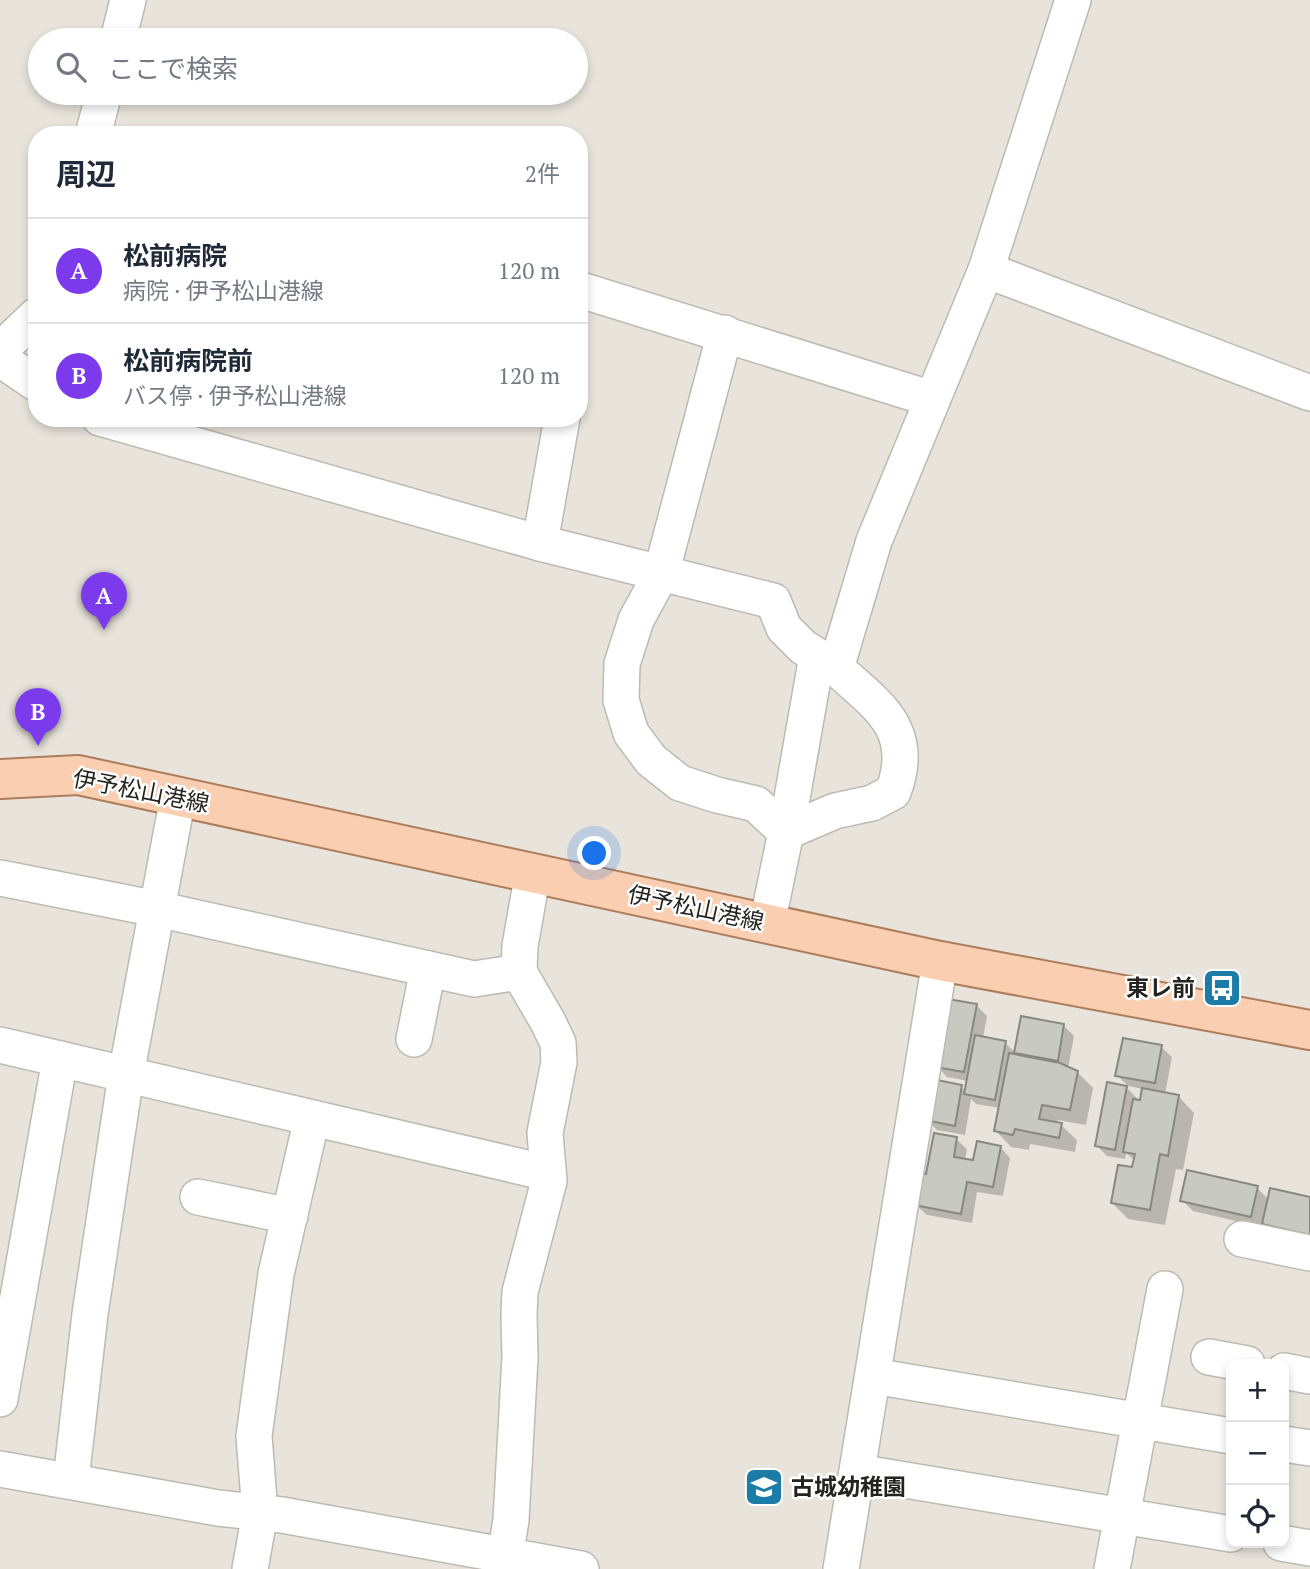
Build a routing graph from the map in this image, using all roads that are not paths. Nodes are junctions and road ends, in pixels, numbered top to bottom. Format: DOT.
graph roads {
  1 [pos="128,0"];
  2 [pos="1073,0"];
  3 [pos="121,28"];
  4 [pos="101,105"];
  5 [pos="95,126"];
  6 [pos="986,270"];
  7 [pos="588,301"];
  8 [pos="28,324"];
  9 [pos="725,333"];
  10 [pos="0,350"];
  11 [pos="0,359"];
  12 [pos="28,378"];
  13 [pos="1310,393"];
  14 [pos="932,399"];
  15 [pos="132,427"];
  16 [pos="560,427"];
  17 [pos="540,543"];
  18 [pos="661,573"];
  19 [pos="827,662"];
  20 [pos="0,779"];
  21 [pos="178,797"];
  22 [pos="786,832"];
  23 [pos="533,872"];
  24 [pos="0,877"];
  25 [pos="157,909"];
  26 [pos="767,924"];
  27 [pos="940,961"];
  28 [pos="428,969"];
  29 [pos="519,972"];
  30 [pos="1310,1030"];
  31 [pos="414,1039"];
  32 [pos="0,1045"];
  33 [pos="60,1059"];
  34 [pos="126,1075"];
  35 [pos="312,1118"];
  36 [pos="548,1173"];
  37 [pos="198,1198"];
  38 [pos="290,1216"];
  39 [pos="1242,1239"];
  40 [pos="1310,1253"];
  41 [pos="1165,1289"];
  42 [pos="1209,1357"];
  43 [pos="1226,1360"];
  44 [pos="1289,1372"];
  45 [pos="873,1376"];
  46 [pos="1310,1376"];
  47 [pos="0,1399"];
  48 [pos="1139,1420"];
  49 [pos="1226,1435"];
  50 [pos="1289,1445"];
  51 [pos="1310,1448"];
  52 [pos="0,1469"];
  53 [pos="857,1472"];
  54 [pos="71,1480"];
  55 [pos="260,1513"];
  56 [pos="1121,1516"];
  57 [pos="1226,1533"];
  58 [pos="1289,1544"];
  59 [pos="1310,1548"];
  60 [pos="504,1562"];
  61 [pos="250,1569"];
  62 [pos="581,1569"];
  63 [pos="841,1569"];
  64 [pos="1112,1569"];
  1 -- 3 [label="street"];
  2 -- 6 [label="street"];
  4 -- 5 [label="street"];
  6 -- 13 [label="street"];
  6 -- 14 [label="street"];
  7 -- 9 [label="street"];
  8 -- 10 [label="street"];
  9 -- 14 [label="street"];
  9 -- 18 [label="street"];
  11 -- 12 [label="street"];
  14 -- 19 [label="street"];
  15 -- 17 [label="street"];
  16 -- 17 [label="street"];
  17 -- 18 [label="street"];
  18 -- 19 [label="street"];
  18 -- 22 [label="street"];
  19 -- 22 [label="street"];
  19 -- 22 [label="street"];
  20 -- 21 [label="main road, 伊予松山港線"];
  21 -- 23 [label="main road, 伊予松山港線"];
  21 -- 25 [label="street"];
  22 -- 26 [label="street"];
  23 -- 26 [label="main road, 伊予松山港線"];
  23 -- 29 [label="street"];
  24 -- 25 [label="street"];
  25 -- 28 [label="street"];
  25 -- 34 [label="street"];
  26 -- 27 [label="main road, 伊予松山港線"];
  27 -- 30 [label="main road, 伊予松山港線"];
  27 -- 45 [label="street"];
  28 -- 29 [label="street"];
  28 -- 31 [label="street"];
  29 -- 36 [label="street"];
  32 -- 33 [label="street"];
  33 -- 34 [label="street"];
  33 -- 47 [label="street"];
  34 -- 35 [label="street"];
  34 -- 54 [label="street"];
  35 -- 36 [label="street"];
  35 -- 38 [label="street"];
  36 -- 60 [label="street"];
  37 -- 38 [label="street"];
  38 -- 55 [label="street"];
  39 -- 40 [label="street"];
  41 -- 48 [label="street"];
  42 -- 43 [label="street"];
  44 -- 46 [label="street"];
  45 -- 48 [label="street"];
  45 -- 53 [label="street"];
  48 -- 49 [label="street"];
  48 -- 56 [label="street"];
  50 -- 51 [label="street"];
  52 -- 54 [label="street"];
  53 -- 56 [label="street"];
  53 -- 63 [label="street"];
  54 -- 55 [label="street"];
  55 -- 60 [label="street"];
  55 -- 61 [label="street"];
  56 -- 57 [label="street"];
  56 -- 64 [label="street"];
  58 -- 59 [label="street"];
  60 -- 62 [label="street"];
}
